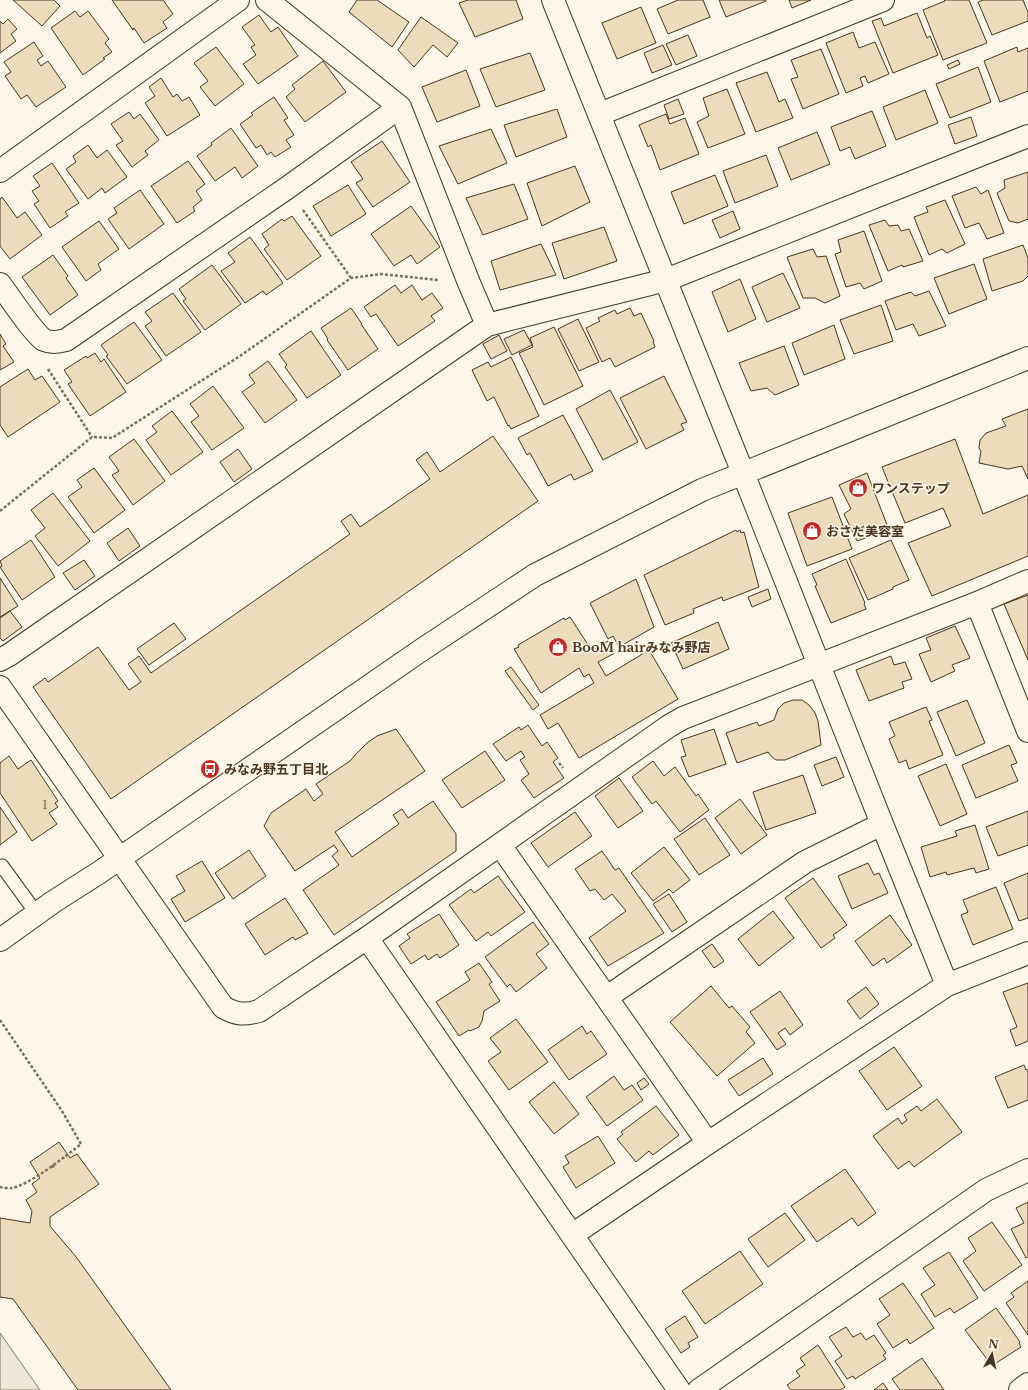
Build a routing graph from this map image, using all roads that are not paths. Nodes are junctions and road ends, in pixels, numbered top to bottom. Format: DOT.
graph roads {
  1 [pos="238,0"];
  2 [pos="266,0"];
  3 [pos="554,0"];
  4 [pos="883,0"];
  5 [pos="400,107"];
  6 [pos="600,114"];
  7 [pos="1028,136"];
  8 [pos="0,172"];
  9 [pos="666,280"];
  10 [pos="0,284"];
  11 [pos="487,325"];
  12 [pos="1028,358"];
  13 [pos="743,473"];
  14 [pos="1028,581"];
  15 [pos="977,603"];
  16 [pos="0,660"];
  17 [pos="818,665"];
  18 [pos="0,687"];
  19 [pos="1028,731"];
  20 [pos="882,824"];
  21 [pos="500,845"];
  22 [pos="120,858"];
  23 [pos="2,866"];
  24 [pos="37,914"];
  25 [pos="367,938"];
  26 [pos="0,940"];
  27 [pos="1028,953"];
  28 [pos="947,985"];
  29 [pos="607,996"];
  30 [pos="708,1143"];
  31 [pos="1028,1170"];
  32 [pos="572,1236"];
  33 [pos="1028,1384"];
  34 [pos="679,1390"];
  35 [pos="699,1390"];
  36 [pos="1020,1390"];
  1 -- 8 [label="street"];
  2 -- 5 [label="street"];
  3 -- 6 [label="street"];
  4 -- 6 [label="street"];
  5 -- 10 [label="street"];
  5 -- 11 [label="street"];
  6 -- 9 [label="street"];
  7 -- 9 [label="street"];
  9 -- 11 [label="street"];
  9 -- 13 [label="street"];
  11 -- 16 [label="street"];
  12 -- 13 [label="street"];
  13 -- 17 [label="street"];
  13 -- 22 [label="street"];
  14 -- 15 [label="street"];
  15 -- 17 [label="street"];
  15 -- 19 [label="street"];
  17 -- 20 [label="street"];
  17 -- 21 [label="street"];
  18 -- 22 [label="street"];
  20 -- 28 [label="street"];
  20 -- 29 [label="street"];
  21 -- 25 [label="street"];
  21 -- 29 [label="street"];
  22 -- 24 [label="street"];
  22 -- 25 [label="street"];
  23 -- 24 [label="lane"];
  24 -- 26 [label="street"];
  25 -- 32 [label="street"];
  27 -- 28 [label="street"];
  28 -- 30 [label="street"];
  29 -- 30 [label="street"];
  30 -- 32 [label="street"];
  31 -- 35 [label="street"];
  32 -- 34 [label="street"];
  33 -- 36 [label="street"];
}
